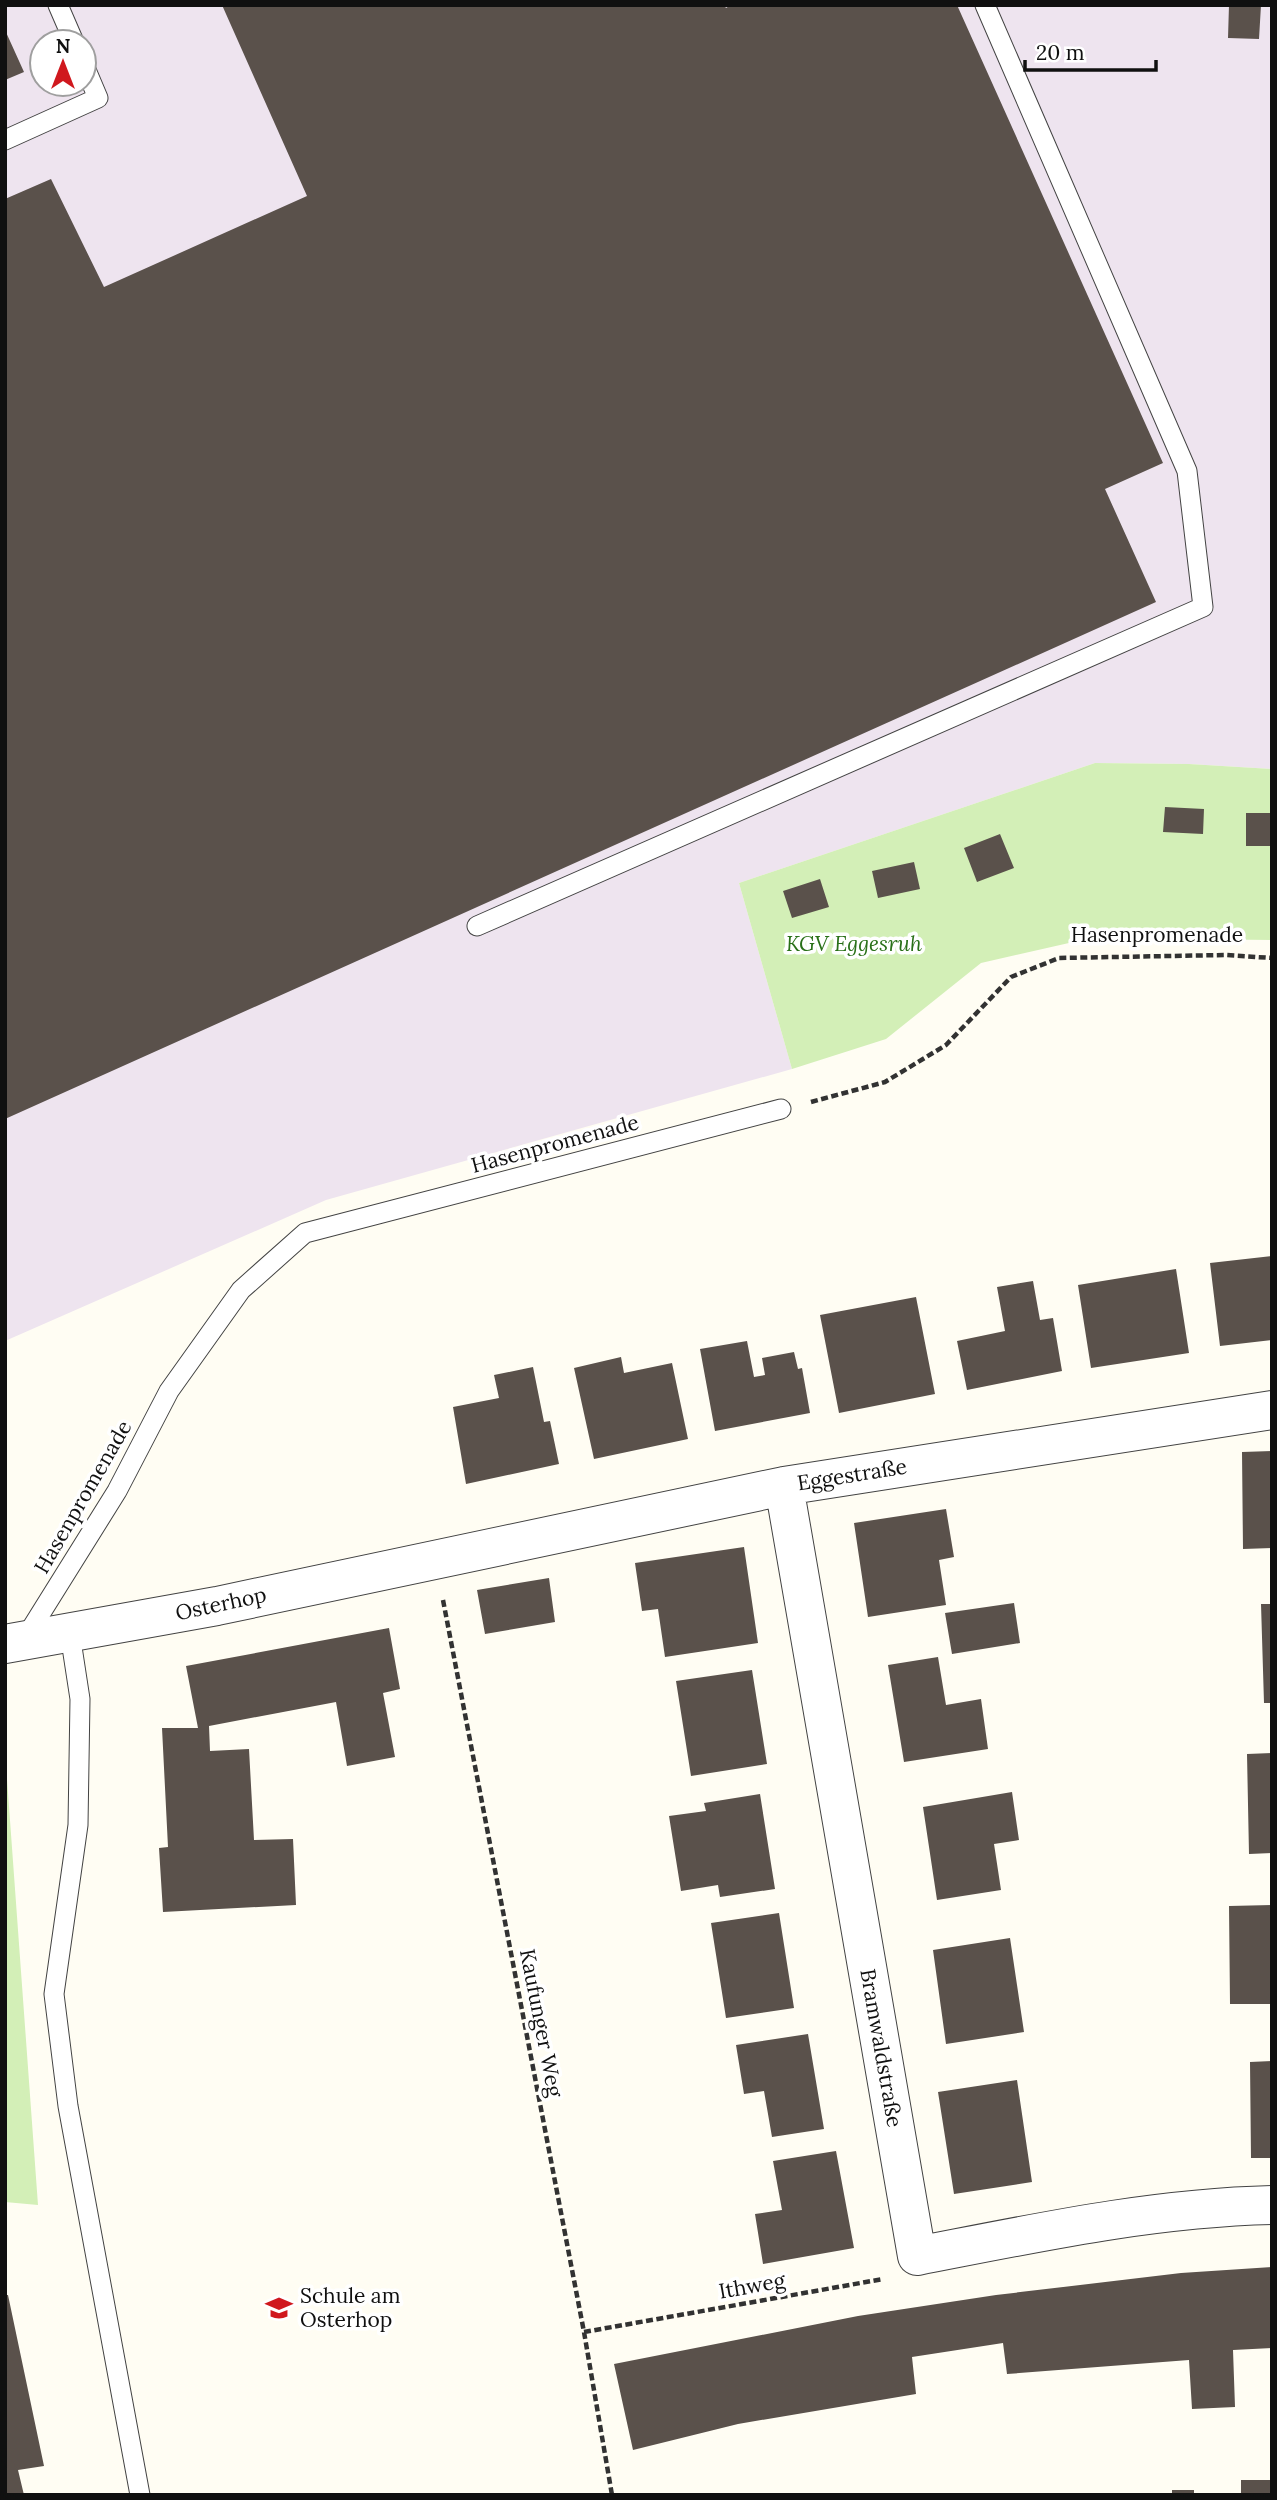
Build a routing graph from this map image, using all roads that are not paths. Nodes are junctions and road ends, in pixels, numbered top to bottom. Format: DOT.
graph roads {
  1 [pos="58,5"];
  2 [pos="985,5"];
  3 [pos="68,28"];
  4 [pos="96,98"];
  5 [pos="5,140"];
  6 [pos="477,926"];
  7 [pos="781,1110"];
  8 [pos="1272,1410"];
  9 [pos="785,1486"];
  10 [pos="435,1558"];
  11 [pos="71,1634"];
  12 [pos="14,1644"];
  13 [pos="1272,2205"];
  14 [pos="140,2495"];
  1 -- 3 [label="lane"];
  2 -- 6 [label="lane"];
  4 -- 5 [label="lane"];
  7 -- 12 [label="lane, Hasenpromenade"];
  8 -- 9 [label="street, Eggestraße"];
  9 -- 10 [label="street, Eggestraße"];
  9 -- 13 [label="street, Bramwaldstraße"];
  10 -- 11 [label="street, Osterhop"];
  11 -- 12 [label="street, Osterhop"];
  11 -- 14 [label="lane"];
}
